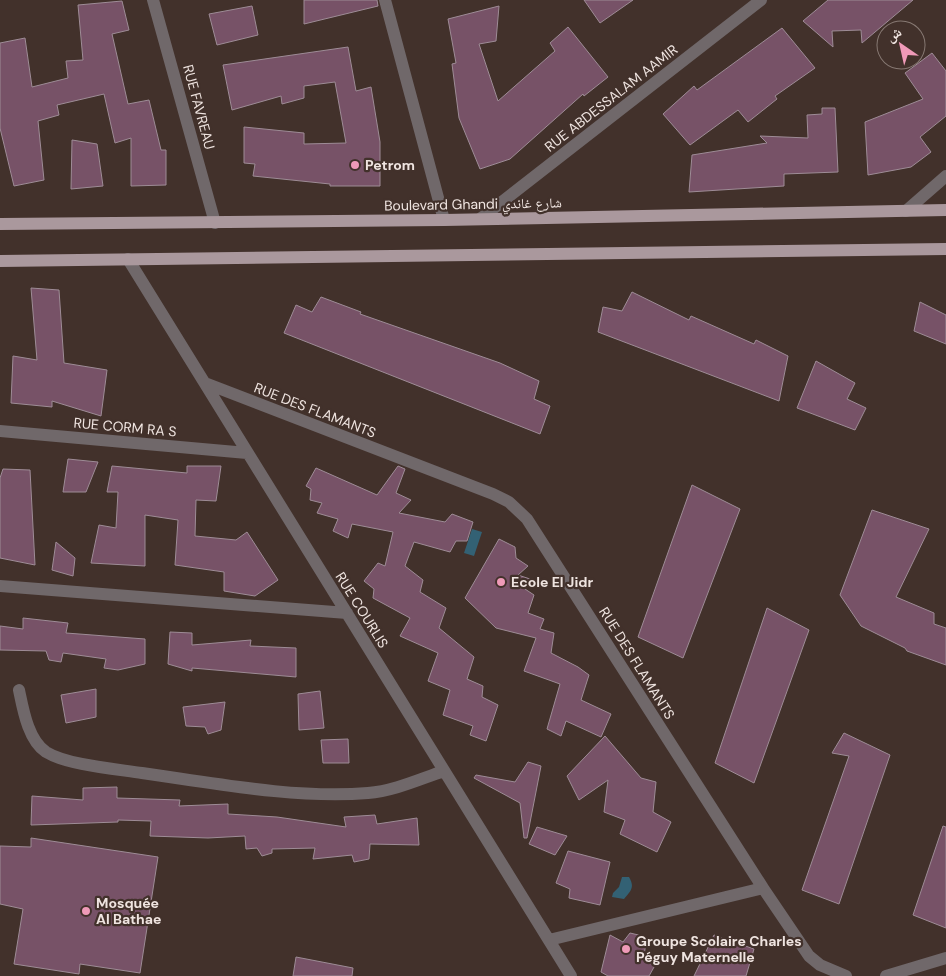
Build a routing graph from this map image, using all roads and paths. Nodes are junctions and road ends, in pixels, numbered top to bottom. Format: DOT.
graph roads {
  1 [pos="153,0"];
  2 [pos="385,0"];
  3 [pos="761,0"];
  4 [pos="946,176"];
  5 [pos="946,210"];
  6 [pos="906,211"];
  7 [pos="480,219"];
  8 [pos="444,220"];
  9 [pos="215,223"];
  10 [pos="0,224"];
  11 [pos="946,249"];
  12 [pos="128,259"];
  13 [pos="0,261"];
  14 [pos="205,383"];
  15 [pos="0,431"];
  16 [pos="248,453"];
  17 [pos="0,586"];
  18 [pos="346,613"];
  19 [pos="18,690"];
  20 [pos="444,771"];
  21 [pos="763,888"];
  22 [pos="549,940"];
  23 [pos="946,958"];
  24 [pos="570,976"];
  25 [pos="846,976"];
  26 [pos="886,976"];
  1 -- 9 [label="street, RUE FAVREAU"];
  2 -- 8 [label="street"];
  3 -- 7 [label="street, RUE ABDESSALAM AAMIR"];
  4 -- 6 [label="street"];
  5 -- 6 [label="main road, Boulevard Ghandi شارع غاندي"];
  6 -- 7 [label="main road, Boulevard Ghandi شارع غاندي"];
  7 -- 8 [label="main road, Boulevard Ghandi شارع غاندي"];
  8 -- 9 [label="main road, Boulevard Ghandi شارع غاندي"];
  9 -- 10 [label="main road, Boulevard Ghandi شارع غاندي"];
  11 -- 12 [label="main road"];
  12 -- 13 [label="main road"];
  12 -- 14 [label="street, RUE COURLIS"];
  14 -- 16 [label="street, RUE COURLIS"];
  14 -- 21 [label="street, RUE DES FLAMANTS"];
  15 -- 16 [label="street, RUE CORM RA S"];
  16 -- 18 [label="street, RUE COURLIS"];
  17 -- 18 [label="street"];
  18 -- 20 [label="street, RUE COURLIS"];
  19 -- 20 [label="street"];
  20 -- 22 [label="street, RUE COURLIS"];
  21 -- 22 [label="street"];
  21 -- 25 [label="street, RUE DES FLAMANTS"];
  22 -- 24 [label="street, RUE COURLIS"];
  23 -- 26 [label="street"];
}
